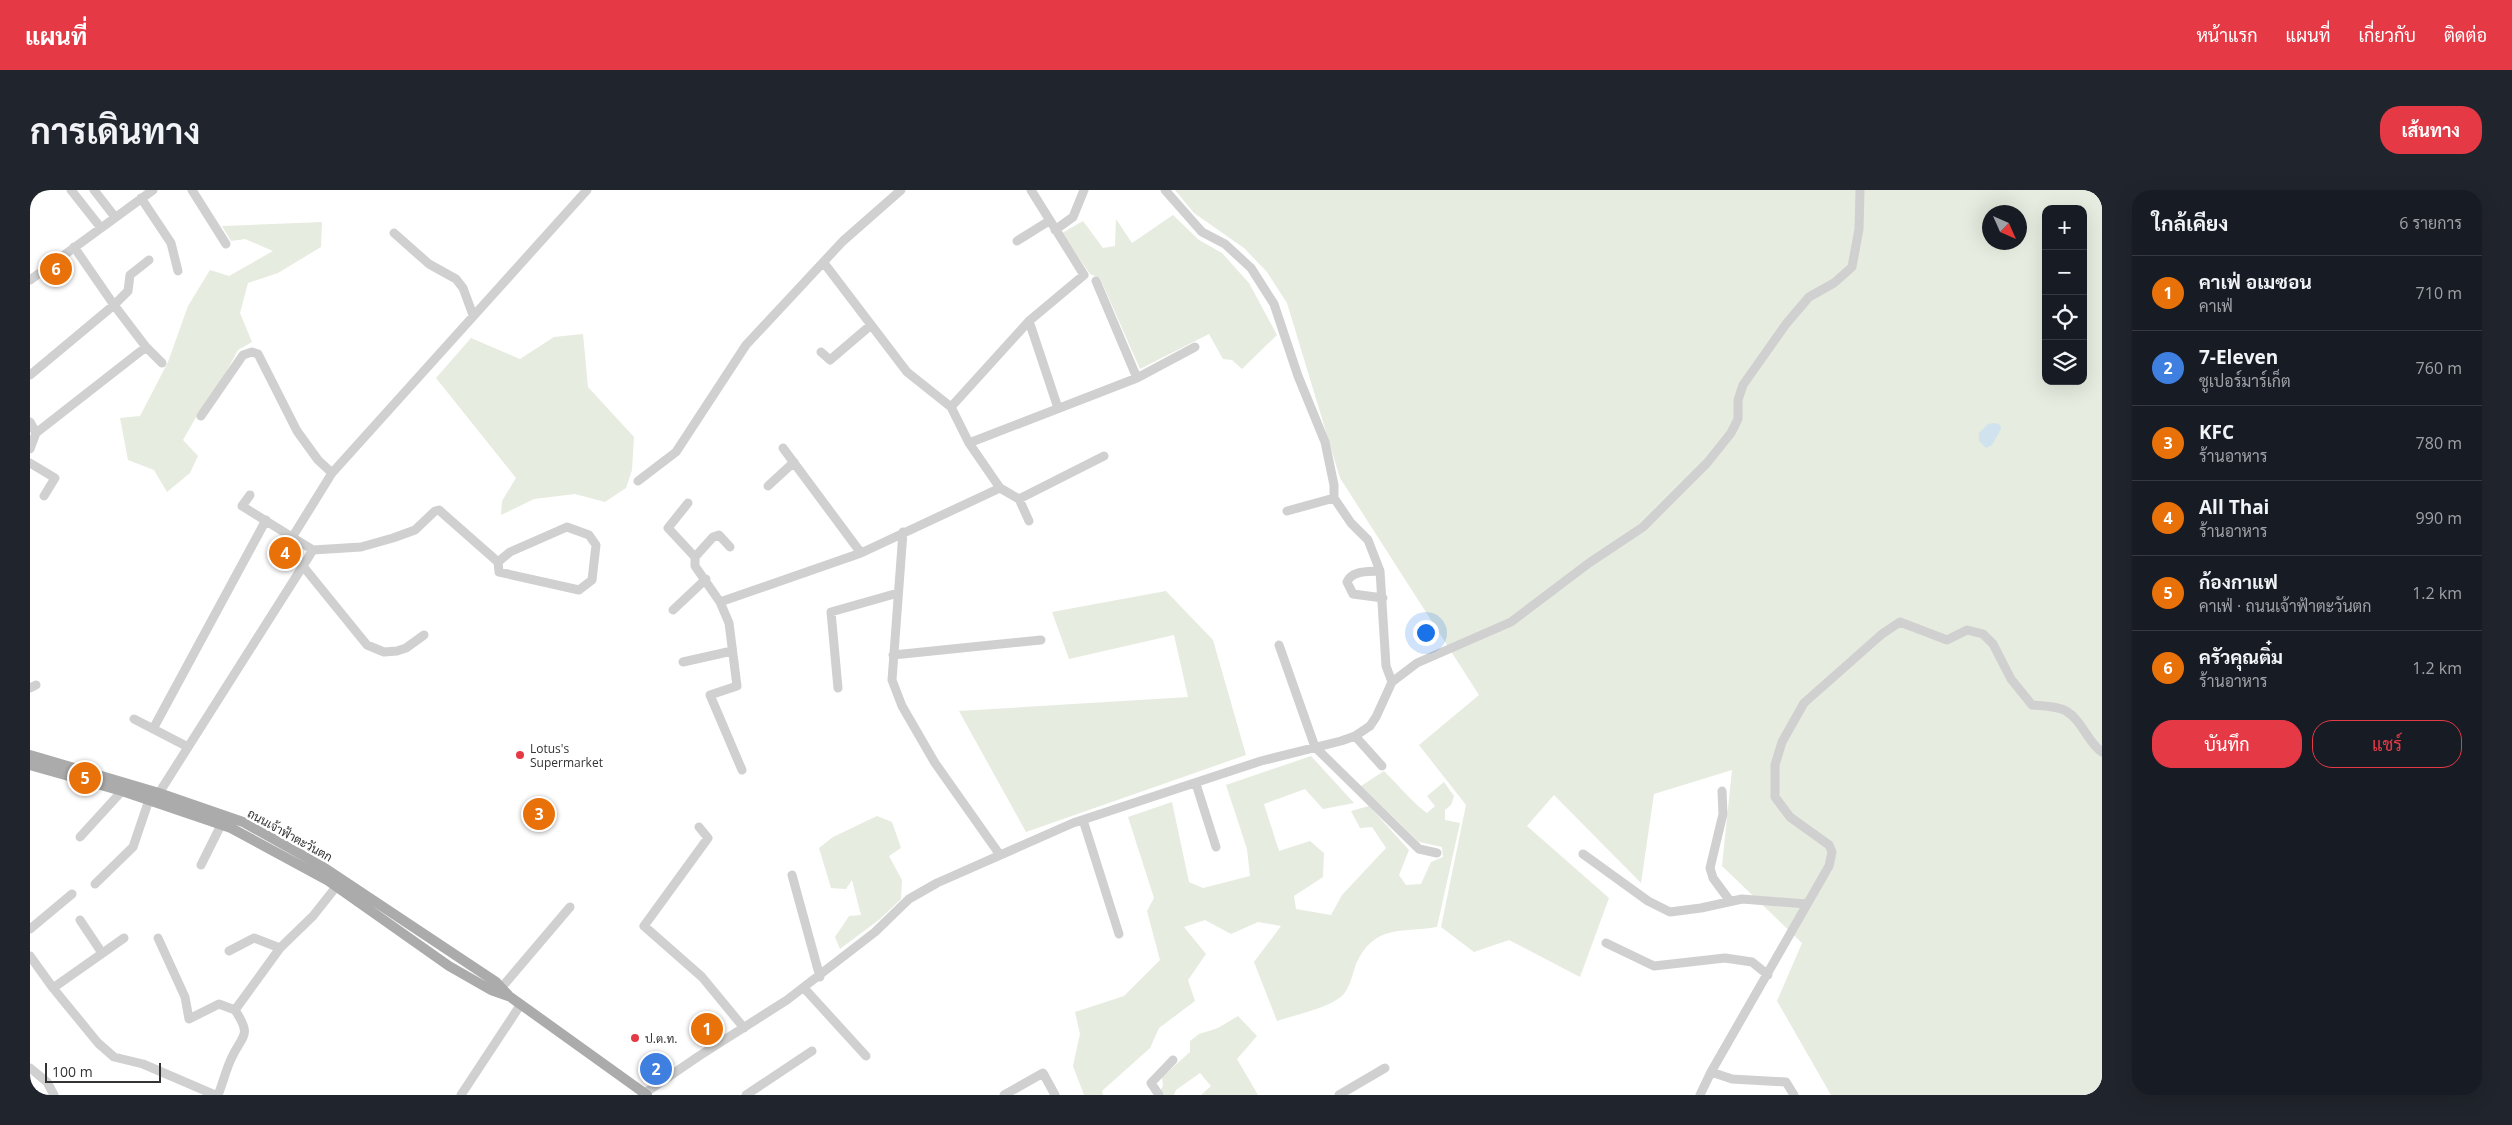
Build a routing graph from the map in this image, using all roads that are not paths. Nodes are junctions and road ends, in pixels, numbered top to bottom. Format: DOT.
graph roads {
  1 [pos="70,190"];
  2 [pos="94,190"];
  3 [pos="153,190"];
  4 [pos="192,190"];
  5 [pos="587,190"];
  6 [pos="900,190"];
  7 [pos="1031,190"];
  8 [pos="1084,190"];
  9 [pos="1165,190"];
  10 [pos="1860,190"];
  11 [pos="141,198"];
  12 [pos="115,217"];
  13 [pos="1049,221"];
  14 [pos="101,228"];
  15 [pos="1055,230"];
  16 [pos="394,233"];
  17 [pos="1017,241"];
  18 [pos="226,244"];
  19 [pos="74,247"];
  20 [pos="149,260"];
  21 [pos="824,263"];
  22 [pos="178,271"];
  23 [pos="30,280"];
  24 [pos="1096,281"];
  25 [pos="114,305"];
  26 [pos="473,315"];
  27 [pos="1029,321"];
  28 [pos="871,325"];
  29 [pos="146,347"];
  30 [pos="1195,347"];
  31 [pos="821,352"];
  32 [pos="162,363"];
  33 [pos="30,375"];
  34 [pos="1137,378"];
  35 [pos="951,407"];
  36 [pos="1058,408"];
  37 [pos="201,416"];
  38 [pos="30,422"];
  39 [pos="36,433"];
  40 [pos="969,443"];
  41 [pos="783,448"];
  42 [pos="30,449"];
  43 [pos="1104,456"];
  44 [pos="30,462"];
  45 [pos="794,462"];
  46 [pos="332,473"];
  47 [pos="638,481"];
  48 [pos="768,486"];
  49 [pos="1000,488"];
  50 [pos="250,495"];
  51 [pos="44,496"];
  52 [pos="1334,498"];
  53 [pos="1019,499"];
  54 [pos="688,503"];
  55 [pos="1288,511"];
  56 [pos="266,520"];
  57 [pos="1030,522"];
  58 [pos="902,532"];
  59 [pos="293,536"];
  60 [pos="730,547"];
  61 [pos="313,550"];
  62 [pos="861,553"];
  63 [pos="694,557"];
  64 [pos="498,562"];
  65 [pos="302,565"];
  66 [pos="1380,571"];
  67 [pos="706,579"];
  68 [pos="898,593"];
  69 [pos="1383,598"];
  70 [pos="720,602"];
  71 [pos="673,610"];
  72 [pos="424,635"];
  73 [pos="1041,640"];
  74 [pos="1279,645"];
  75 [pos="732,651"];
  76 [pos="893,655"];
  77 [pos="683,662"];
  78 [pos="1392,682"];
  79 [pos="838,688"];
  80 [pos="134,719"];
  81 [pos="153,729"];
  82 [pos="1355,736"];
  83 [pos="1315,747"];
  84 [pos="188,748"];
  85 [pos="2102,752"];
  86 [pos="30,755"];
  87 [pos="30,765"];
  88 [pos="1382,766"];
  89 [pos="742,770"];
  90 [pos="1196,784"];
  91 [pos="122,791"];
  92 [pos="1722,791"];
  93 [pos="159,794"];
  94 [pos="149,800"];
  95 [pos="1083,820"];
  96 [pos="221,824"];
  97 [pos="699,827"];
  98 [pos="80,837"];
  99 [pos="1216,847"];
  100 [pos="1437,853"];
  101 [pos="1583,854"];
  102 [pos="1000,855"];
  103 [pos="202,865"];
  104 [pos="792,874"];
  105 [pos="94,884"];
  106 [pos="336,887"];
  107 [pos="72,894"];
  108 [pos="1730,901"];
  109 [pos="1807,904"];
  110 [pos="570,907"];
  111 [pos="80,920"];
  112 [pos="30,929"];
  113 [pos="1119,934"];
  114 [pos="124,938"];
  115 [pos="158,938"];
  116 [pos="1606,944"];
  117 [pos="280,948"];
  118 [pos="229,951"];
  119 [pos="102,953"];
  120 [pos="30,956"];
  121 [pos="1768,975"];
  122 [pos="820,977"];
  123 [pos="502,987"];
  124 [pos="53,988"];
  125 [pos="804,988"];
  126 [pos="509,996"];
  127 [pos="521,1004"];
  128 [pos="235,1010"];
  129 [pos="744,1028"];
  130 [pos="812,1051"];
  131 [pos="866,1056"];
  132 [pos="1173,1060"];
  133 [pos="1385,1068"];
  134 [pos="31,1071"];
  135 [pos="1711,1072"];
  136 [pos="644,1094"];
  137 [pos="54,1095"];
  138 [pos="216,1095"];
  139 [pos="460,1095"];
  140 [pos="746,1095"];
  141 [pos="1004,1095"];
  142 [pos="1054,1095"];
  143 [pos="1159,1095"];
  144 [pos="1339,1095"];
  145 [pos="1700,1095"];
  146 [pos="1794,1095"];
  1 -- 14 [label="street"];
  2 -- 12 [label="street"];
  3 -- 11 [label="street"];
  4 -- 18 [label="street"];
  5 -- 26 [label="street"];
  6 -- 21 [label="street"];
  7 -- 13 [label="street"];
  8 -- 15 [label="street"];
  9 -- 52 [label="street"];
  10 -- 78 [label="street"];
  11 -- 12 [label="street"];
  11 -- 22 [label="street"];
  12 -- 14 [label="street"];
  13 -- 15 [label="street"];
  13 -- 17 [label="street"];
  14 -- 19 [label="street"];
  15 -- 27 [label="street"];
  16 -- 26 [label="street"];
  19 -- 23 [label="street"];
  19 -- 25 [label="street"];
  20 -- 25 [label="street"];
  21 -- 28 [label="street"];
  21 -- 47 [label="street"];
  24 -- 34 [label="street"];
  25 -- 29 [label="street"];
  25 -- 33 [label="street"];
  26 -- 46 [label="street"];
  27 -- 35 [label="street"];
  27 -- 36 [label="street"];
  28 -- 31 [label="street"];
  28 -- 35 [label="street"];
  29 -- 32 [label="street"];
  29 -- 39 [label="street"];
  30 -- 34 [label="street"];
  34 -- 36 [label="street"];
  35 -- 40 [label="street"];
  36 -- 40 [label="street"];
  37 -- 46 [label="street"];
  38 -- 39 [label="street"];
  39 -- 42 [label="street"];
  40 -- 49 [label="street"];
  41 -- 45 [label="street"];
  43 -- 53 [label="street"];
  44 -- 51 [label="street"];
  45 -- 48 [label="street"];
  45 -- 62 [label="street"];
  46 -- 59 [label="street"];
  49 -- 53 [label="street"];
  49 -- 58 [label="street"];
  50 -- 56 [label="street"];
  52 -- 55 [label="street"];
  52 -- 66 [label="street"];
  53 -- 57 [label="street"];
  54 -- 63 [label="street"];
  56 -- 59 [label="street"];
  56 -- 81 [label="street"];
  58 -- 62 [label="street"];
  58 -- 68 [label="street"];
  59 -- 61 [label="street"];
  60 -- 63 [label="street"];
  61 -- 64 [label="street"];
  61 -- 65 [label="street"];
  62 -- 70 [label="street"];
  63 -- 67 [label="street"];
  64 -- 64 [label="street"];
  65 -- 72 [label="street"];
  65 -- 84 [label="street"];
  66 -- 69 [label="street"];
  66 -- 69 [label="street"];
  67 -- 70 [label="street"];
  67 -- 71 [label="street"];
  68 -- 76 [label="street"];
  68 -- 79 [label="street"];
  69 -- 78 [label="street"];
  70 -- 75 [label="street"];
  73 -- 76 [label="street"];
  74 -- 83 [label="street"];
  75 -- 77 [label="street"];
  75 -- 89 [label="street"];
  76 -- 102 [label="street"];
  78 -- 82 [label="street"];
  80 -- 81 [label="street"];
  81 -- 84 [label="street"];
  82 -- 83 [label="street"];
  82 -- 88 [label="street"];
  83 -- 90 [label="street"];
  83 -- 100 [label="street"];
  84 -- 93 [label="street"];
  85 -- 109 [label="street"];
  86 -- 93 [label="main road, ถนนเจ้าฟ้าตะวันตก"];
  87 -- 91 [label="main road, ถนนเจ้าฟ้าตะวันตก"];
  90 -- 95 [label="street"];
  90 -- 99 [label="street"];
  91 -- 94 [label="main road, ถนนเจ้าฟ้าตะวันตก"];
  91 -- 98 [label="street"];
  92 -- 108 [label="street"];
  93 -- 123 [label="main road, ถนนเจ้าฟ้าตะวันตก"];
  94 -- 96 [label="main road, ถนนเจ้าฟ้าตะวันตก"];
  94 -- 105 [label="street"];
  95 -- 102 [label="street"];
  95 -- 113 [label="street"];
  96 -- 103 [label="street"];
  96 -- 106 [label="main road, ถนนเจ้าฟ้าตะวันตก"];
  97 -- 129 [label="street"];
  101 -- 108 [label="street"];
  102 -- 122 [label="street"];
  104 -- 122 [label="street"];
  106 -- 117 [label="street"];
  106 -- 126 [label="main road, ถนนเจ้าฟ้าตะวันตก"];
  107 -- 112 [label="street"];
  108 -- 109 [label="street"];
  109 -- 121 [label="street"];
  110 -- 123 [label="street"];
  111 -- 119 [label="street"];
  114 -- 119 [label="street"];
  115 -- 128 [label="street"];
  116 -- 121 [label="street"];
  117 -- 118 [label="street"];
  117 -- 128 [label="street"];
  119 -- 124 [label="street"];
  120 -- 124 [label="street"];
  121 -- 135 [label="street"];
  122 -- 125 [label="street"];
  123 -- 126 [label="main road, ถนนเจ้าฟ้าตะวันตก"];
  124 -- 138 [label="street"];
  125 -- 129 [label="street"];
  125 -- 131 [label="street"];
  126 -- 127 [label="main road, ถนนเจ้าฟ้าตะวันตก"];
  127 -- 136 [label="main road, ถนนเจ้าฟ้าตะวันตก"];
  127 -- 139 [label="street"];
  128 -- 138 [label="street"];
  129 -- 136 [label="street"];
  130 -- 140 [label="street"];
  132 -- 143 [label="street"];
  133 -- 144 [label="street"];
  134 -- 137 [label="street"];
  135 -- 145 [label="street"];
  135 -- 146 [label="street"];
  141 -- 142 [label="street"];
}
